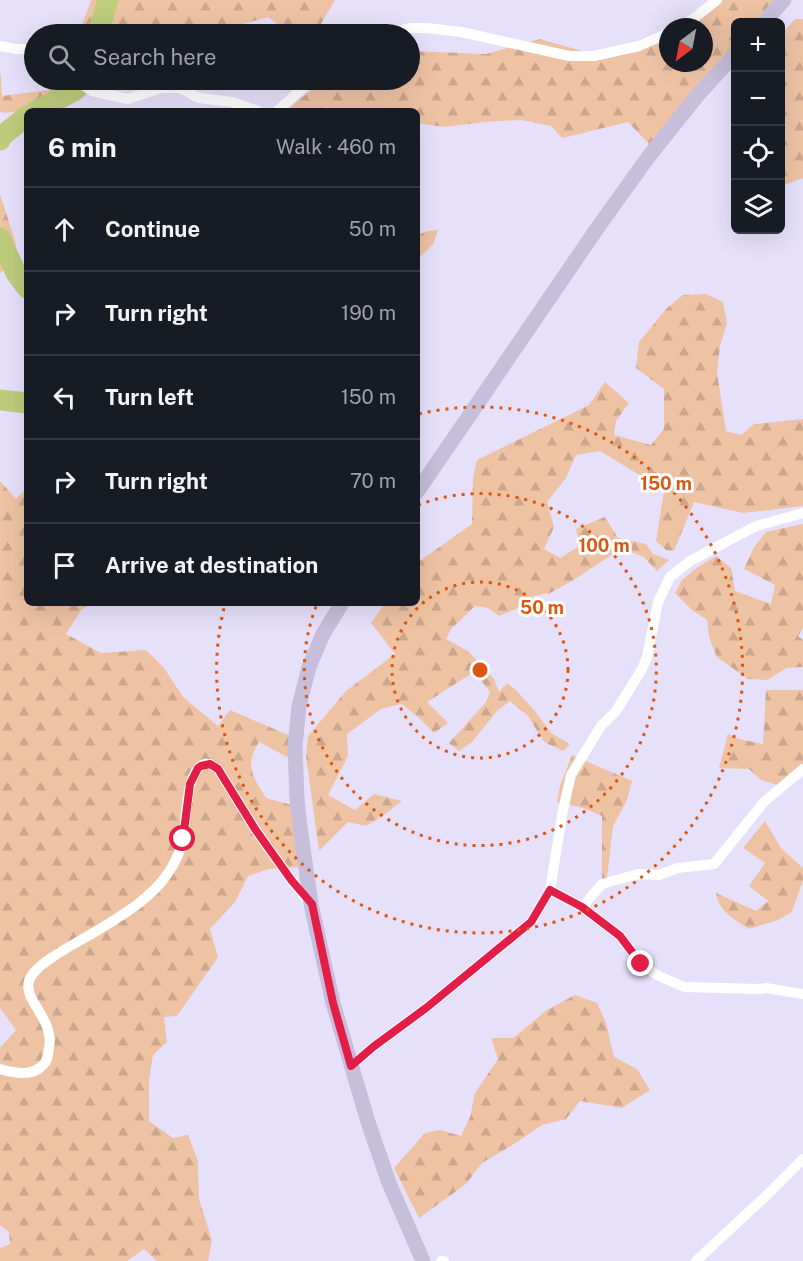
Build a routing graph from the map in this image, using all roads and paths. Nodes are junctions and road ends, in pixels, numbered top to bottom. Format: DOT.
graph roads {
  1 [pos="717,0"];
  2 [pos="784,0"];
  3 [pos="694,18"];
  4 [pos="768,18"];
  5 [pos="420,28"];
  6 [pos="659,37"];
  7 [pos="0,46"];
  8 [pos="24,49"];
  9 [pos="731,58"];
  10 [pos="91,90"];
  11 [pos="155,90"];
  12 [pos="184,90"];
  13 [pos="301,90"];
  14 [pos="249,108"];
  15 [pos="280,108"];
  16 [pos="420,488"];
  17 [pos="803,513"];
  18 [pos="340,606"];
  19 [pos="803,769"];
  20 [pos="550,890"];
  21 [pos="312,904"];
  22 [pos="582,907"];
  23 [pos="803,994"];
  24 [pos="351,1066"];
  25 [pos="0,1070"];
  26 [pos="803,1158"];
  27 [pos="423,1261"];
  28 [pos="696,1261"];
  1 -- 3 [label="street"];
  2 -- 4 [label="street"];
  5 -- 6 [label="street"];
  7 -- 8 [label="street"];
  9 -- 16 [label="street"];
  10 -- 11 [label="street"];
  12 -- 14 [label="street"];
  13 -- 15 [label="street"];
  17 -- 20 [label="street"];
  18 -- 21 [label="street"];
  19 -- 22 [label="street"];
  20 -- 22 [label="street"];
  20 -- 24 [label="street"];
  21 -- 24 [label="street"];
  21 -- 25 [label="street"];
  22 -- 23 [label="street"];
  24 -- 27 [label="street"];
  26 -- 28 [label="street"];
}
